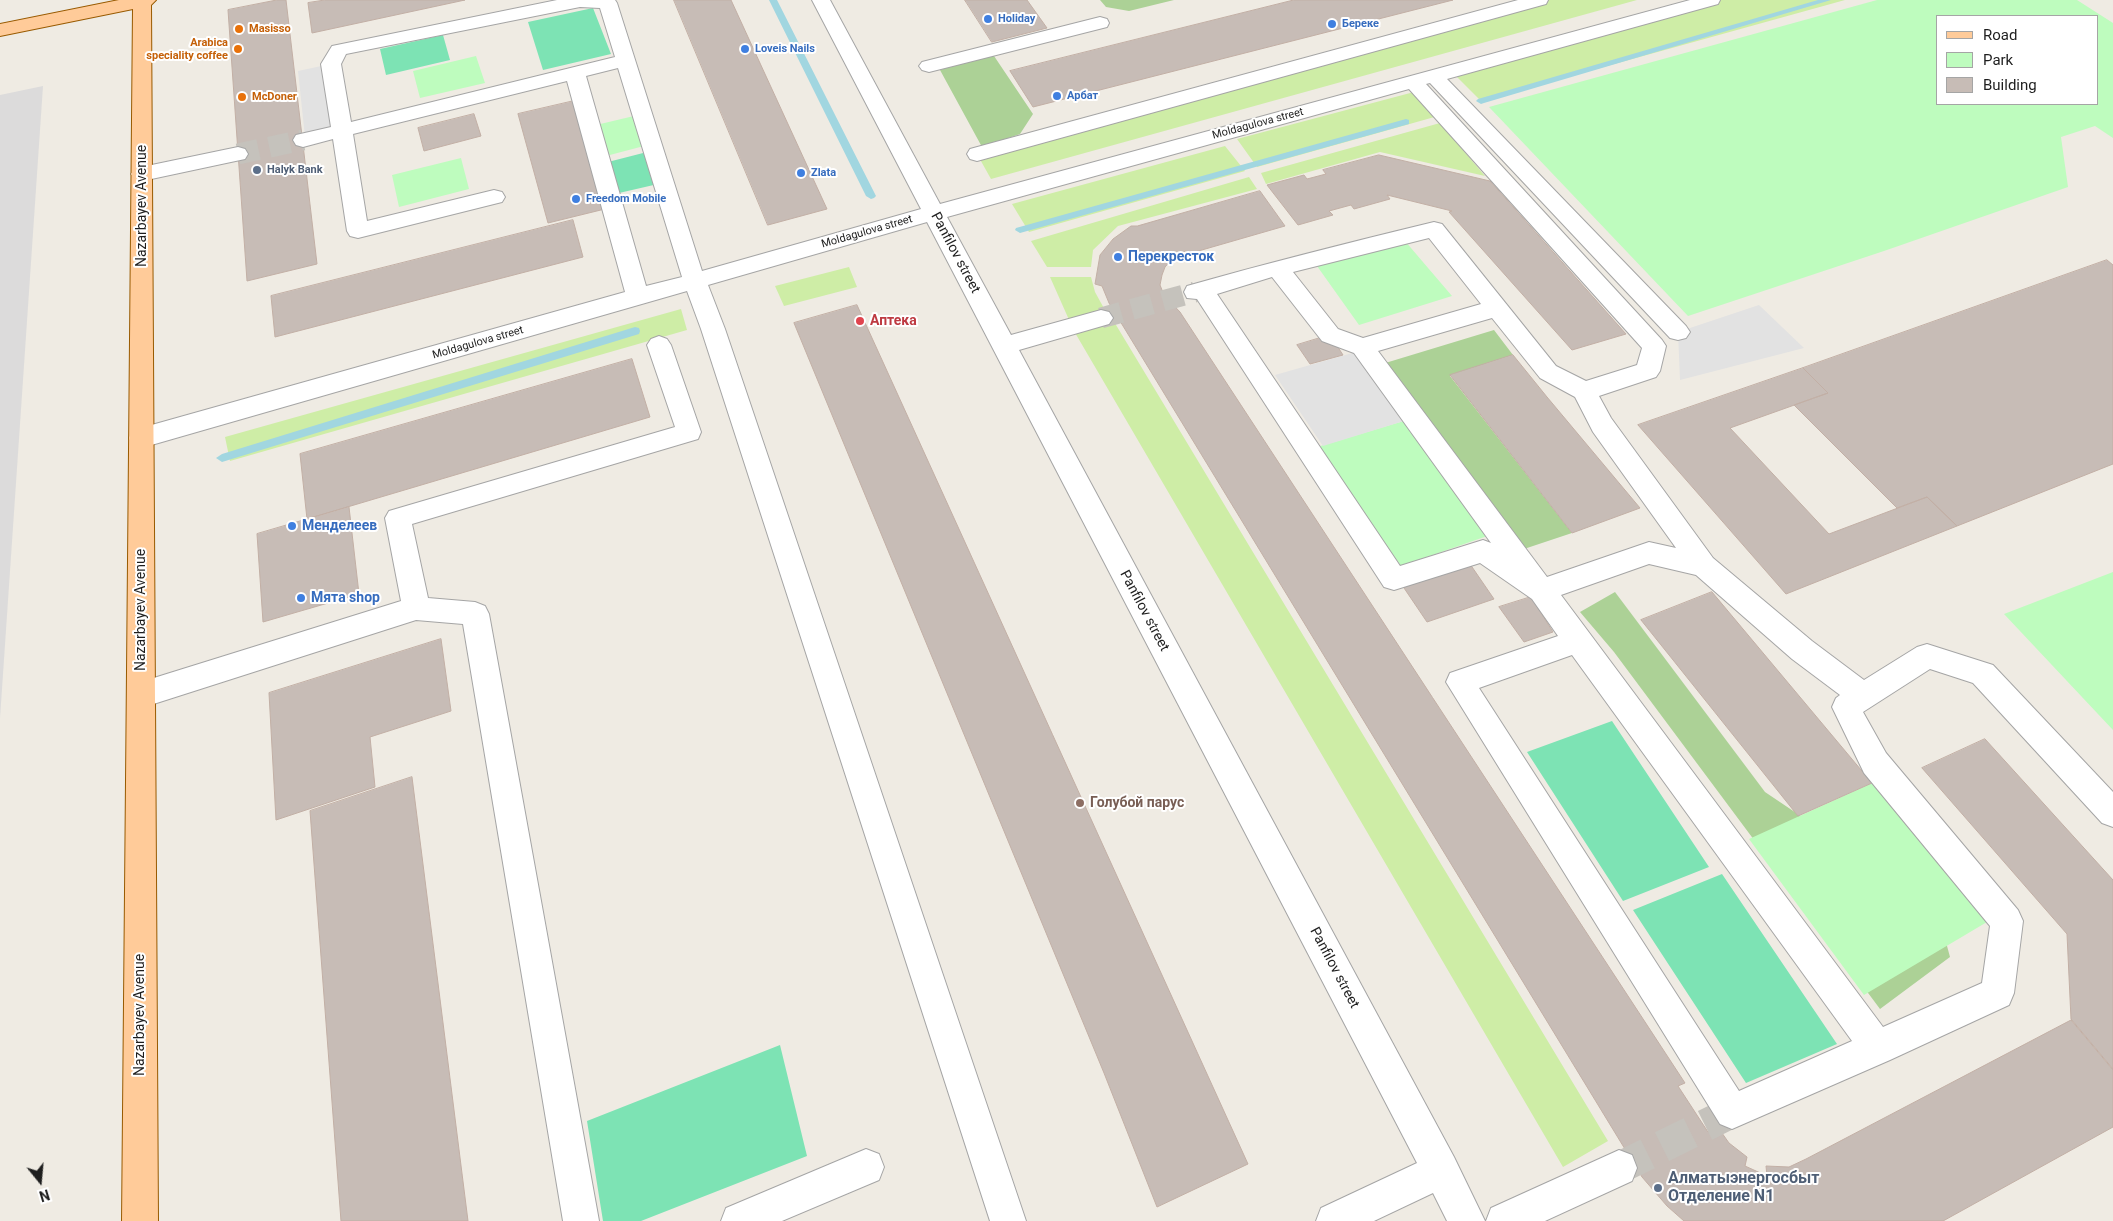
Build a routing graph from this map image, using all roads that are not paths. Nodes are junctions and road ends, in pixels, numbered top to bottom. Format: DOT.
graph roads {
  1 [pos="144,0"];
  2 [pos="821,0"];
  3 [pos="1539,0"];
  4 [pos="1711,0"];
  5 [pos="1100,23"];
  6 [pos="0,30"];
  7 [pos="626,60"];
  8 [pos="929,66"];
  9 [pos="575,73"];
  10 [pos="1424,79"];
  11 [pos="340,132"];
  12 [pos="303,140"];
  13 [pos="238,154"];
  14 [pos="977,154"];
  15 [pos="142,174"];
  16 [pos="494,197"];
  17 [pos="934,213"];
  18 [pos="1277,268"];
  19 [pos="696,281"];
  20 [pos="638,297"];
  21 [pos="1497,308"];
  22 [pos="1101,318"];
  23 [pos="1678,332"];
  24 [pos="659,345"];
  25 [pos="1004,346"];
  26 [pos="1362,347"];
  27 [pos="1584,390"];
  28 [pos="141,438"];
  29 [pos="1704,566"];
  30 [pos="1541,591"];
  31 [pos="416,608"];
  32 [pos="1578,641"];
  33 [pos="141,695"];
  34 [pos="1863,696"];
  35 [pos="2113,813"];
  36 [pos="1878,1048"];
  37 [pos="866,1167"];
  38 [pos="1619,1168"];
  39 [pos="1441,1170"];
  40 [pos="140,1221"];
  41 [pos="581,1221"];
  42 [pos="739,1221"];
  43 [pos="1008,1221"];
  44 [pos="1334,1221"];
  45 [pos="1467,1221"];
  46 [pos="1504,1221"];
  1 -- 6 [label="main road"];
  1 -- 15 [label="main road, Nazarbayev Avenue"];
  2 -- 17 [label="street, Panfilov street"];
  3 -- 14 [label="street"];
  4 -- 10 [label="street, Moldagulova street"];
  5 -- 8 [label="street"];
  7 -- 9 [label="street"];
  7 -- 11 [label="street"];
  7 -- 19 [label="street"];
  9 -- 11 [label="street"];
  9 -- 20 [label="street"];
  10 -- 17 [label="street, Moldagulova street"];
  10 -- 23 [label="street"];
  10 -- 27 [label="street"];
  11 -- 12 [label="street"];
  11 -- 16 [label="street"];
  13 -- 15 [label="street"];
  15 -- 28 [label="main road, Nazarbayev Avenue"];
  17 -- 19 [label="street, Moldagulova street"];
  17 -- 25 [label="street, Panfilov street"];
  18 -- 21 [label="street"];
  18 -- 26 [label="street"];
  18 -- 30 [label="street"];
  19 -- 20 [label="street, Moldagulova street"];
  19 -- 43 [label="street"];
  20 -- 28 [label="street, Moldagulova street"];
  21 -- 26 [label="street"];
  21 -- 27 [label="street"];
  22 -- 25 [label="street"];
  24 -- 31 [label="street"];
  25 -- 39 [label="street, Panfilov street"];
  26 -- 30 [label="street"];
  27 -- 29 [label="street"];
  28 -- 33 [label="main road, Nazarbayev Avenue"];
  29 -- 30 [label="street"];
  29 -- 34 [label="street"];
  30 -- 32 [label="street"];
  31 -- 33 [label="street"];
  31 -- 41 [label="street"];
  32 -- 36 [label="street"];
  32 -- 36 [label="street"];
  33 -- 40 [label="main road, Nazarbayev Avenue"];
  34 -- 35 [label="street"];
  34 -- 36 [label="street"];
  37 -- 42 [label="street"];
  38 -- 46 [label="street"];
  39 -- 44 [label="street"];
  39 -- 45 [label="street, Panfilov street"];
}
